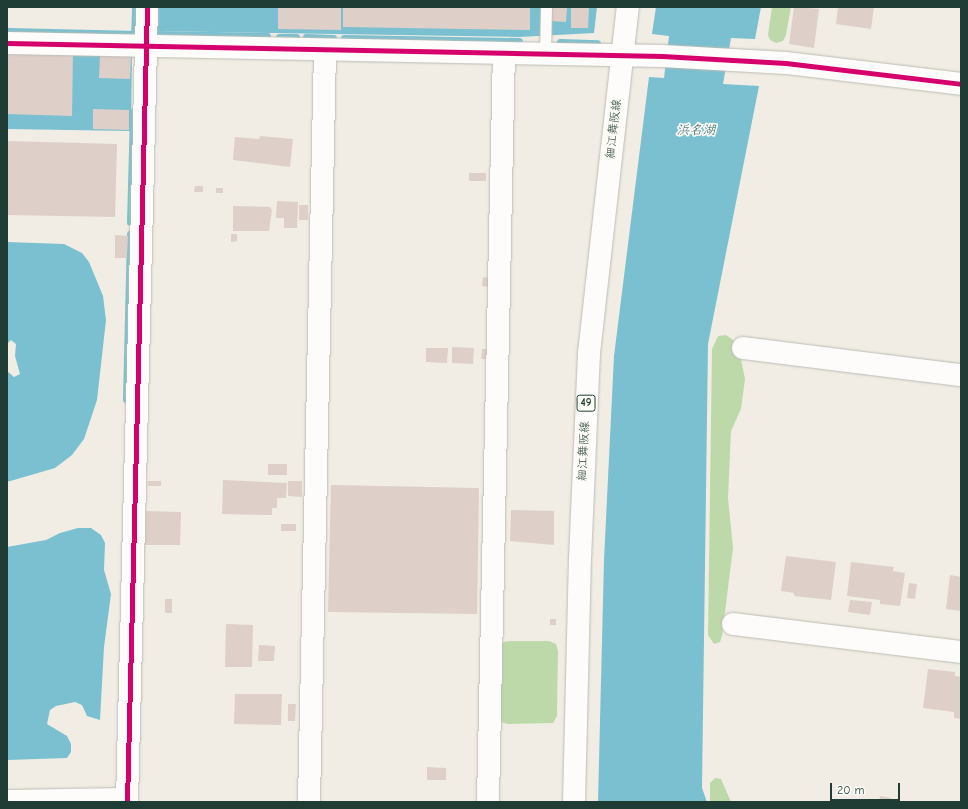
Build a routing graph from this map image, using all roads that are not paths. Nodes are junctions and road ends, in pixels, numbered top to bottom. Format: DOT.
graph roads {
  1 [pos="147,7"];
  2 [pos="546,7"];
  3 [pos="628,7"];
  4 [pos="7,43"];
  5 [pos="146,46"];
  6 [pos="325,50"];
  7 [pos="504,53"];
  8 [pos="546,54"];
  9 [pos="622,55"];
  10 [pos="961,84"];
  11 [pos="743,348"];
  12 [pos="961,375"];
  13 [pos="733,624"];
  14 [pos="961,652"];
  15 [pos="127,800"];
  16 [pos="7,801"];
  17 [pos="309,802"];
  18 [pos="488,802"];
  19 [pos="574,802"];
  1 -- 5 [label="street"];
  2 -- 8 [label="lane"];
  3 -- 9 [label="street, 細江舞阪線 / 49"];
  4 -- 5 [label="street"];
  5 -- 6 [label="street"];
  5 -- 15 [label="street"];
  6 -- 7 [label="street"];
  6 -- 17 [label="street"];
  7 -- 8 [label="street"];
  7 -- 18 [label="street"];
  8 -- 9 [label="street"];
  9 -- 10 [label="street"];
  9 -- 19 [label="street, 細江舞阪線 / 49"];
  11 -- 12 [label="street"];
  13 -- 14 [label="street"];
  15 -- 16 [label="street"];
}
